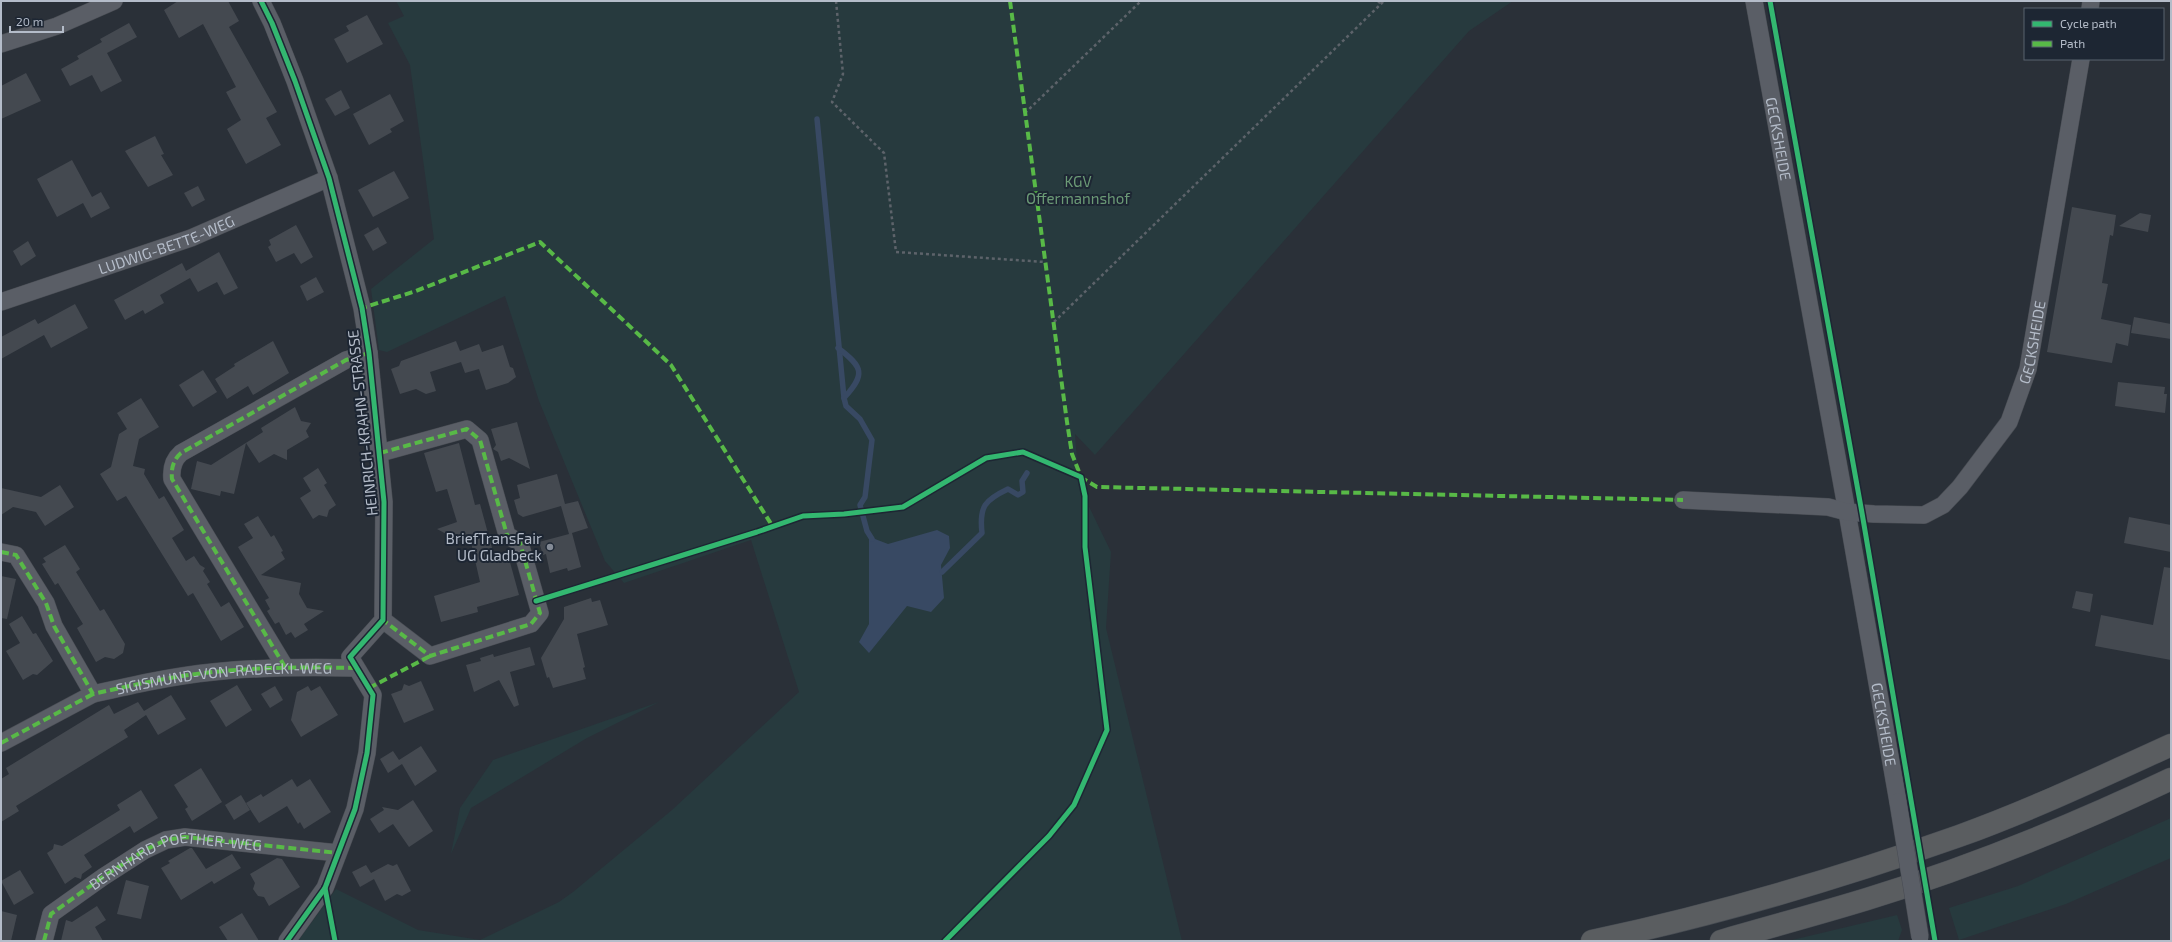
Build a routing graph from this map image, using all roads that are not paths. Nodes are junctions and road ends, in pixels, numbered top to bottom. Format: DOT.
graph roads {
  1 [pos="114,1"];
  2 [pos="261,1"];
  3 [pos="1754,1"];
  4 [pos="1,44"];
  5 [pos="2081,60"];
  6 [pos="328,178"];
  7 [pos="1,302"];
  8 [pos="369,353"];
  9 [pos="380,453"];
  10 [pos="1683,500"];
  11 [pos="1847,512"];
  12 [pos="1,552"];
  13 [pos="383,620"];
  14 [pos="285,667"];
  15 [pos="356,668"];
  16 [pos="93,694"];
  17 [pos="1,744"];
  18 [pos="2171,745"];
  19 [pos="2171,779"];
  20 [pos="338,853"];
  21 [pos="1921,940"];
  22 [pos="44,941"];
  23 [pos="286,941"];
  24 [pos="1592,941"];
  25 [pos="1721,941"];
  1 -- 4 [label="street"];
  2 -- 6 [label="street, HEINRICH-KRAHN-STRASSE"];
  3 -- 11 [label="street, GECKSHEIDE"];
  5 -- 11 [label="street, GECKSHEIDE"];
  6 -- 7 [label="street, LUDWIG-BETTE-WEG"];
  6 -- 8 [label="street, HEINRICH-KRAHN-STRASSE"];
  8 -- 9 [label="street, HEINRICH-KRAHN-STRASSE"];
  8 -- 14 [label="street"];
  9 -- 13 [label="street, HEINRICH-KRAHN-STRASSE"];
  9 -- 13 [label="street"];
  10 -- 11 [label="street, GECKSHEIDE"];
  11 -- 21 [label="street, GECKSHEIDE, bridge"];
  12 -- 16 [label="street"];
  13 -- 15 [label="street"];
  14 -- 15 [label="street, SIGISMUND-VON-RADECKI-WEG"];
  14 -- 16 [label="street, SIGISMUND-VON-RADECKI-WEG"];
  15 -- 20 [label="street"];
  16 -- 17 [label="street, SIGISMUND-VON-RADECKI-WEG"];
  18 -- 24 [label="highway"];
  19 -- 25 [label="highway"];
  20 -- 22 [label="street, BERNHARD-POETHER-WEG"];
  20 -- 23 [label="street"];
}
